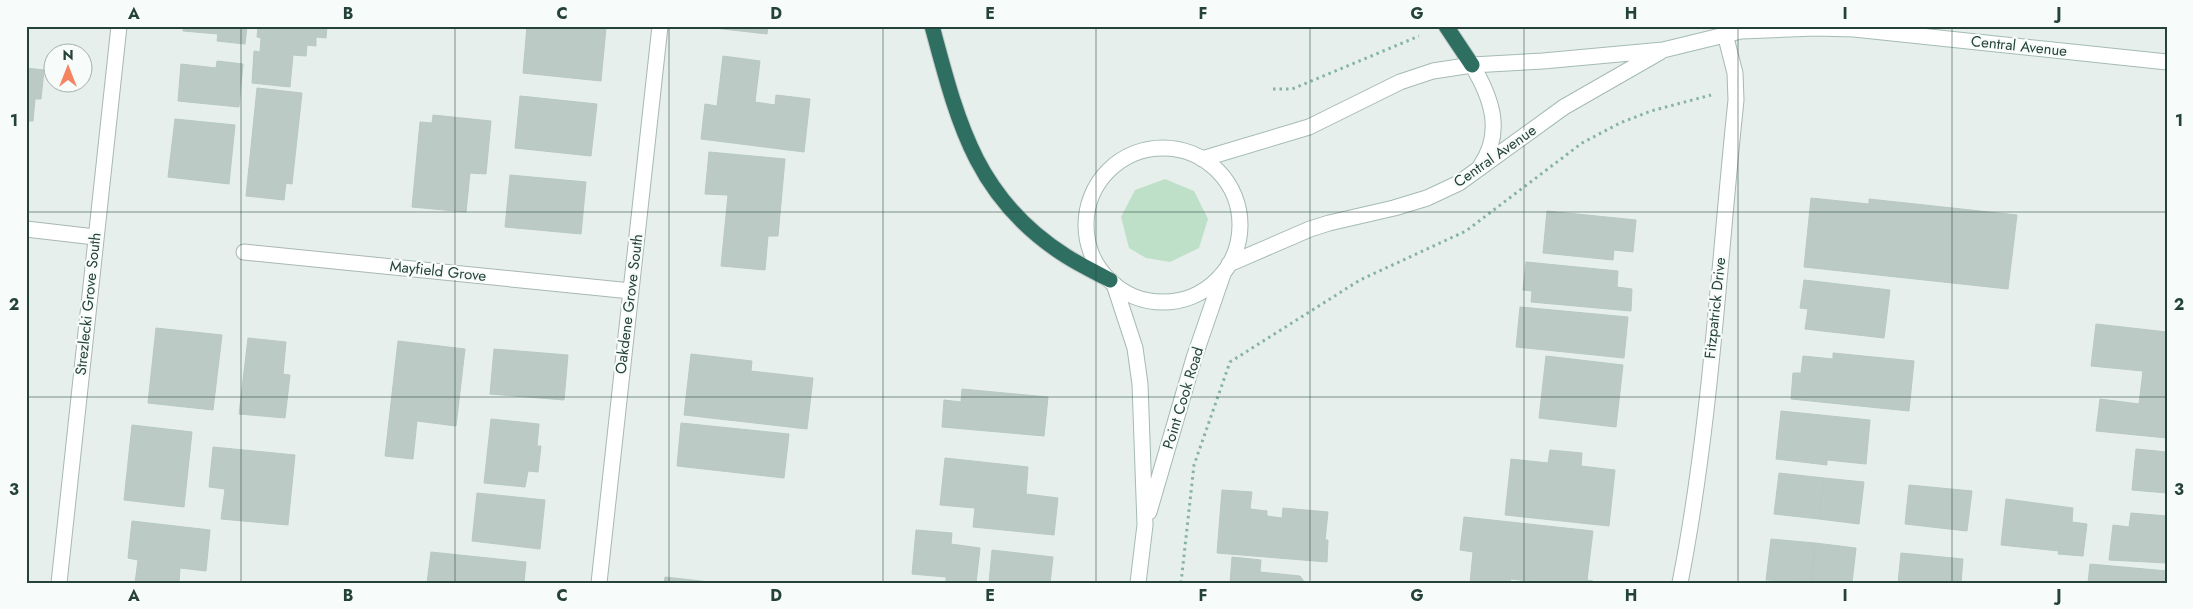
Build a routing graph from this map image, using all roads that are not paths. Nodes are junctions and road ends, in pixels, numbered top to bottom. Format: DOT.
graph roads {
  1 [pos="119,26"];
  2 [pos="660,26"];
  3 [pos="932,26"];
  4 [pos="1446,26"];
  5 [pos="1741,29"];
  6 [pos="1725,34"];
  7 [pos="1663,50"];
  8 [pos="2167,62"];
  9 [pos="1472,65"];
  10 [pos="1202,159"];
  11 [pos="1470,177"];
  12 [pos="26,229"];
  13 [pos="95,237"];
  14 [pos="244,252"];
  15 [pos="1226,268"];
  16 [pos="1112,282"];
  17 [pos="631,291"];
  18 [pos="1145,525"];
  19 [pos="59,583"];
  20 [pos="599,583"];
  21 [pos="1138,583"];
  22 [pos="1680,583"];
  1 -- 13 [label="main road, Strezlecki Grove South"];
  2 -- 17 [label="main road, Oakdene Grove South"];
  3 -- 16 [label="highway"];
  4 -- 9 [label="highway"];
  5 -- 6 [label="main road, Central Avenue"];
  5 -- 8 [label="main road, Central Avenue"];
  6 -- 7 [label="main road, Central Avenue"];
  6 -- 22 [label="main road, Fitzpatrick Drive"];
  7 -- 9 [label="main road, Central Avenue"];
  7 -- 11 [label="main road, Central Avenue"];
  9 -- 10 [label="main road, Central Avenue"];
  9 -- 11 [label="main road"];
  10 -- 15 [label="main road"];
  10 -- 16 [label="main road"];
  11 -- 15 [label="main road, Central Avenue"];
  12 -- 13 [label="main road"];
  13 -- 19 [label="main road, Strezlecki Grove South"];
  14 -- 17 [label="main road, Mayfield Grove"];
  15 -- 16 [label="main road"];
  15 -- 18 [label="main road, Point Cook Road"];
  16 -- 18 [label="main road, Point Cook Road"];
  17 -- 20 [label="main road, Oakdene Grove South"];
  18 -- 21 [label="main road, Point Cook Road"];
}
